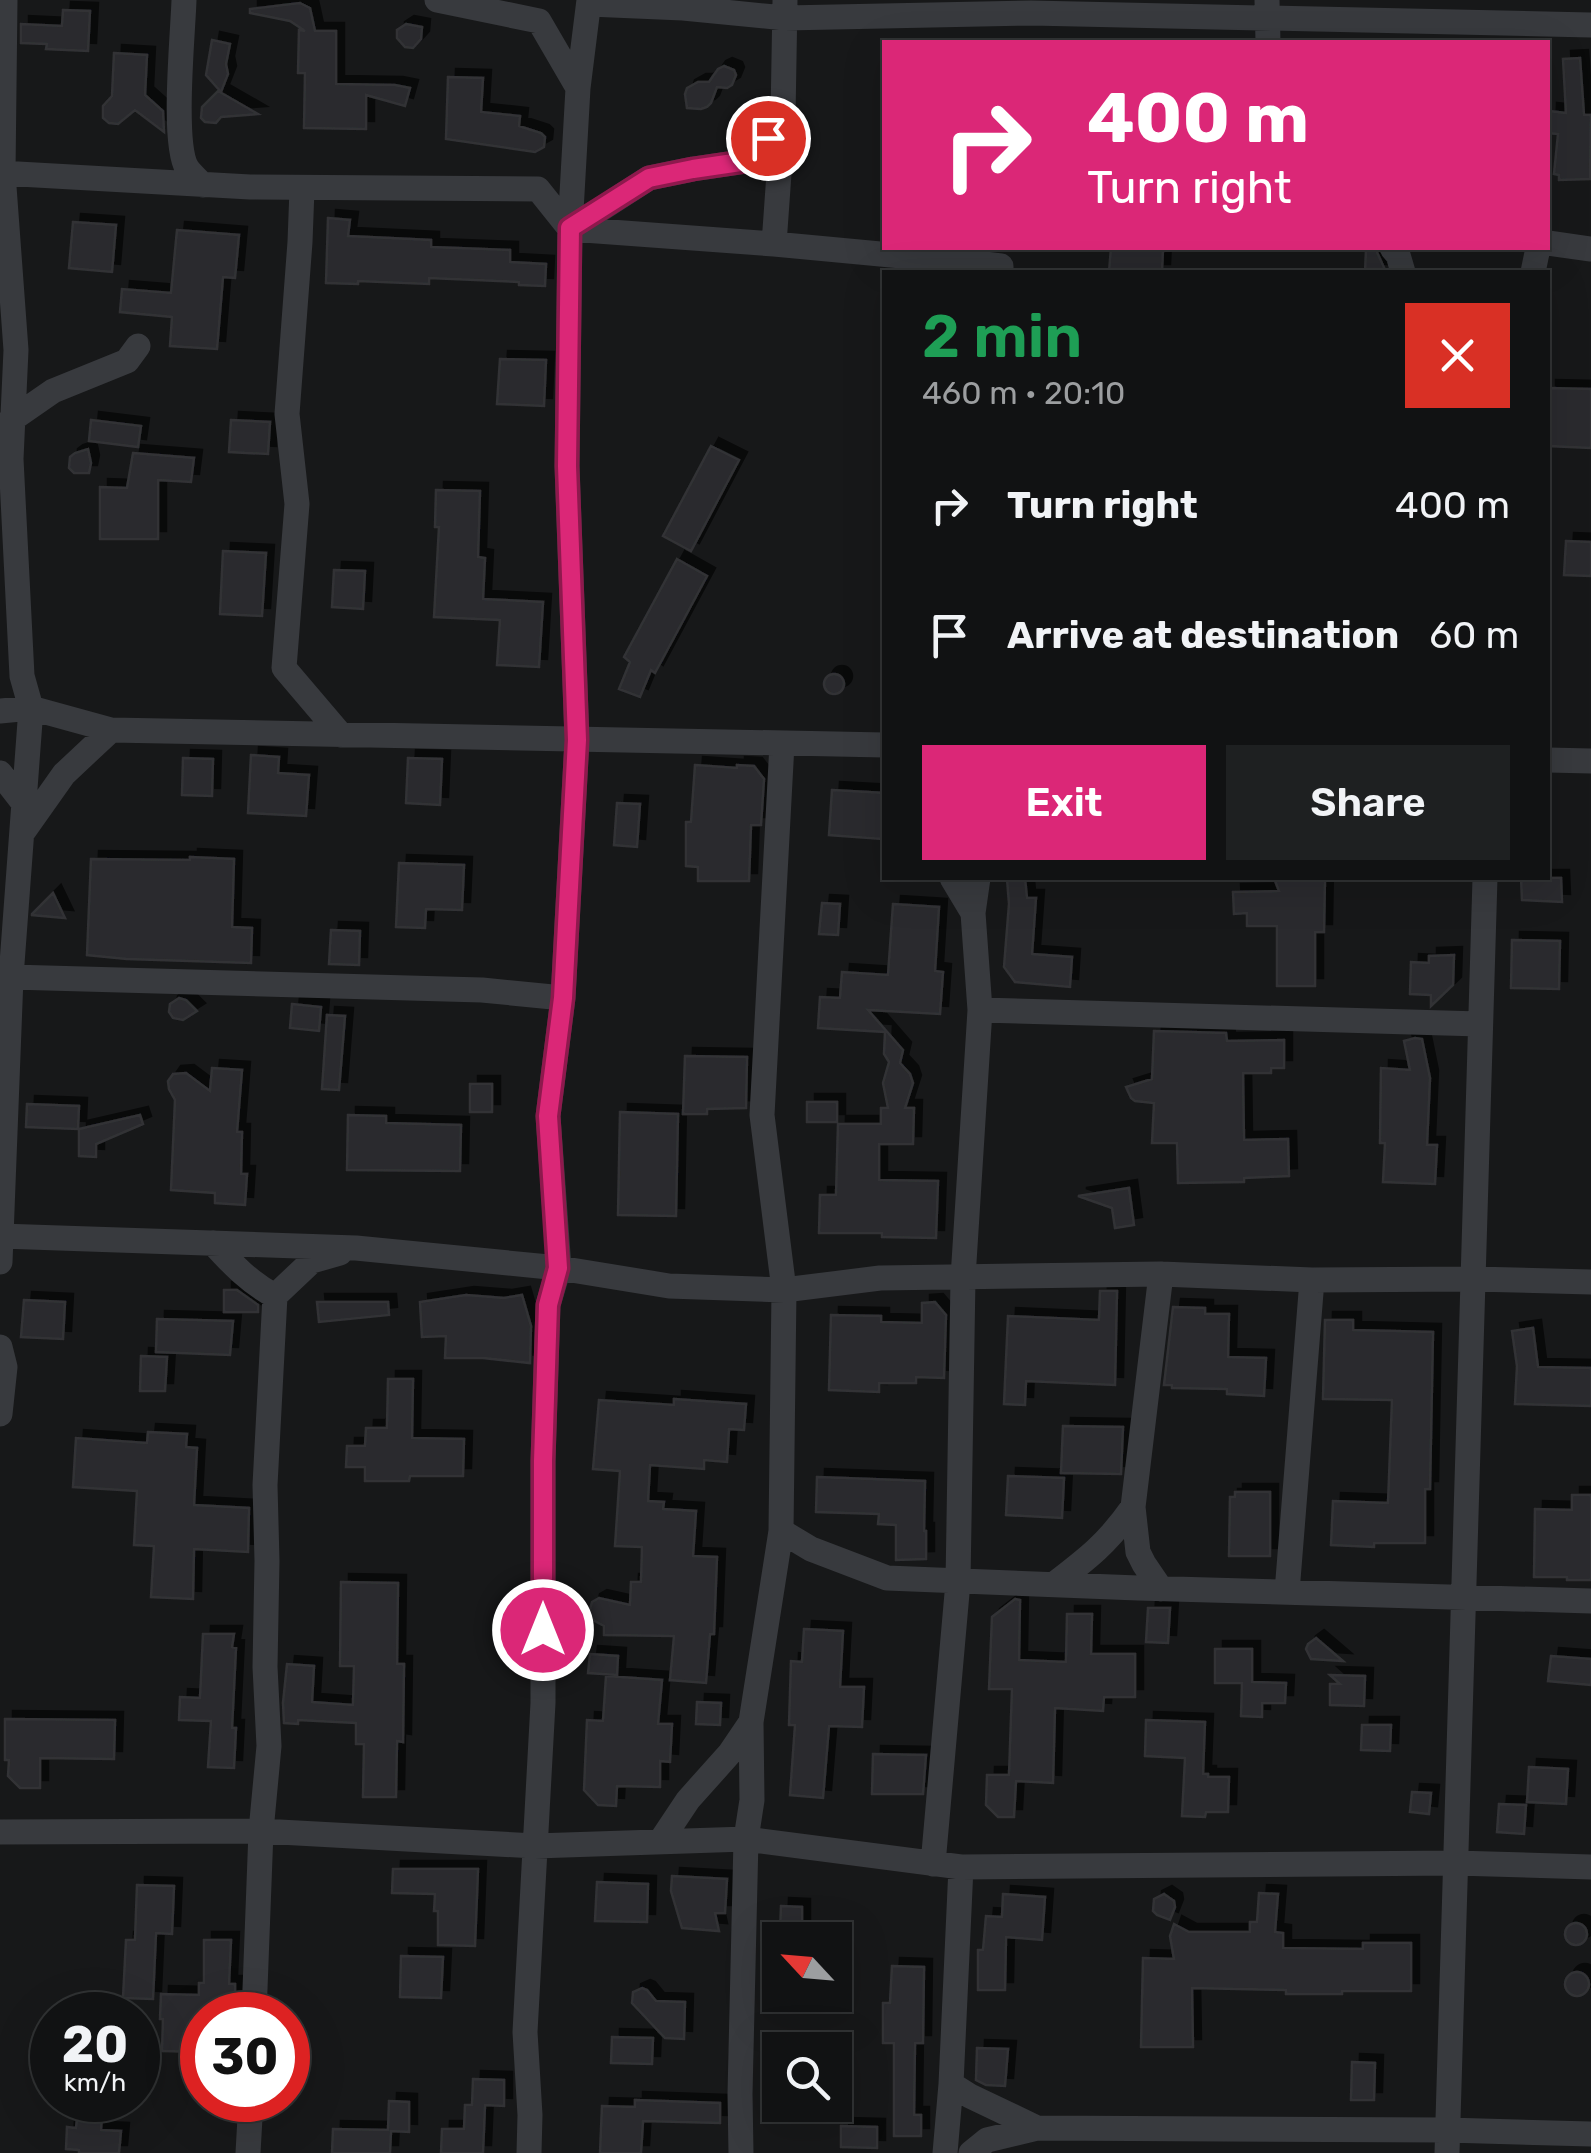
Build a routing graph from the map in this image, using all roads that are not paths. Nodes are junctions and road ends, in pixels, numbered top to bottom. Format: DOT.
graph roads {
  1 [pos="5,0"];
  2 [pos="184,0"];
  3 [pos="437,0"];
  4 [pos="1007,0"];
  5 [pos="589,2"];
  6 [pos="946,8"];
  7 [pos="785,9"];
  8 [pos="1032,14"];
  9 [pos="1268,21"];
  10 [pos="1591,26"];
  11 [pos="578,88"];
  12 [pos="782,117"];
  13 [pos="2,173"];
  14 [pos="203,186"];
  15 [pos="302,189"];
  16 [pos="570,228"];
  17 [pos="1550,243"];
  18 [pos="774,244"];
  19 [pos="1591,249"];
  20 [pos="1001,270"];
  21 [pos="138,346"];
  22 [pos="6,424"];
  23 [pos="0,555"];
  24 [pos="17,576"];
  25 [pos="31,708"];
  26 [pos="0,711"];
  27 [pos="111,730"];
  28 [pos="341,735"];
  29 [pos="577,740"];
  30 [pos="782,744"];
  31 [pos="873,745"];
  32 [pos="1550,760"];
  33 [pos="1591,761"];
  34 [pos="0,774"];
  35 [pos="25,805"];
  36 [pos="23,832"];
  37 [pos="953,880"];
  38 [pos="978,880"];
  39 [pos="1485,880"];
  40 [pos="973,914"];
  41 [pos="12,977"];
  42 [pos="563,998"];
  43 [pos="980,1010"];
  44 [pos="1480,1024"];
  45 [pos="1,1236"];
  46 [pos="213,1243"];
  47 [pos="356,1248"];
  48 [pos="0,1262"];
  49 [pos="558,1268"];
  50 [pos="1161,1274"];
  51 [pos="963,1278"];
  52 [pos="1473,1279"];
  53 [pos="1312,1280"];
  54 [pos="1591,1282"];
  55 [pos="784,1290"];
  56 [pos="275,1296"];
  57 [pos="0,1347"];
  58 [pos="0,1414"];
  59 [pos="1133,1507"];
  60 [pos="781,1531"];
  61 [pos="958,1582"];
  62 [pos="1053,1585"];
  63 [pos="1161,1589"];
  64 [pos="1287,1592"];
  65 [pos="1463,1598"];
  66 [pos="1591,1602"];
  67 [pos="751,1722"];
  68 [pos="261,1831"];
  69 [pos="0,1832"];
  70 [pos="746,1839"];
  71 [pos="660,1842"];
  72 [pos="535,1846"];
  73 [pos="1455,1863"];
  74 [pos="934,1864"];
  75 [pos="961,1867"];
  76 [pos="1591,1867"];
  77 [pos="255,1992"];
  78 [pos="951,2084"];
  79 [pos="249,2122"];
  80 [pos="1037,2128"];
  81 [pos="1591,2134"];
  82 [pos="1447,2141"];
  83 [pos="248,2153"];
  84 [pos="529,2153"];
  85 [pos="741,2153"];
  86 [pos="945,2153"];
  87 [pos="970,2153"];
  1 -- 13 [label="street"];
  2 -- 14 [label="street"];
  3 -- 11 [label="street"];
  4 -- 8 [label="street"];
  5 -- 7 [label="street"];
  5 -- 11 [label="street"];
  6 -- 7 [label="street"];
  6 -- 8 [label="street"];
  7 -- 12 [label="street"];
  8 -- 9 [label="street"];
  9 -- 10 [label="street"];
  11 -- 16 [label="street"];
  12 -- 16 [label="street"];
  12 -- 18 [label="street"];
  13 -- 14 [label="street"];
  13 -- 22 [label="street"];
  14 -- 15 [label="street"];
  15 -- 16 [label="street"];
  15 -- 28 [label="street"];
  16 -- 18 [label="street"];
  16 -- 29 [label="street"];
  17 -- 19 [label="street"];
  18 -- 20 [label="street"];
  21 -- 22 [label="street"];
  22 -- 24 [label="street"];
  23 -- 24 [label="street"];
  24 -- 25 [label="street"];
  25 -- 26 [label="street"];
  25 -- 27 [label="street"];
  25 -- 35 [label="street"];
  27 -- 28 [label="street"];
  27 -- 36 [label="street"];
  28 -- 29 [label="street"];
  29 -- 30 [label="street"];
  29 -- 42 [label="street"];
  30 -- 31 [label="street"];
  30 -- 55 [label="street"];
  32 -- 33 [label="street"];
  34 -- 35 [label="street"];
  35 -- 36 [label="street"];
  36 -- 41 [label="street"];
  37 -- 40 [label="street"];
  38 -- 40 [label="street"];
  39 -- 44 [label="street"];
  40 -- 43 [label="street"];
  41 -- 42 [label="street"];
  41 -- 45 [label="street"];
  42 -- 49 [label="street"];
  43 -- 44 [label="street"];
  43 -- 51 [label="street"];
  44 -- 52 [label="street"];
  45 -- 46 [label="street"];
  45 -- 48 [label="street"];
  46 -- 47 [label="street"];
  46 -- 56 [label="street"];
  47 -- 49 [label="street"];
  47 -- 56 [label="street"];
  49 -- 55 [label="street"];
  49 -- 72 [label="street"];
  50 -- 51 [label="street"];
  50 -- 53 [label="street"];
  50 -- 59 [label="street"];
  51 -- 55 [label="street"];
  51 -- 61 [label="street"];
  52 -- 53 [label="street"];
  52 -- 54 [label="street"];
  52 -- 65 [label="street"];
  53 -- 64 [label="street"];
  55 -- 60 [label="street"];
  56 -- 68 [label="street"];
  57 -- 58 [label="street"];
  59 -- 62 [label="street"];
  59 -- 63 [label="street"];
  60 -- 61 [label="street"];
  60 -- 67 [label="street"];
  61 -- 62 [label="street"];
  61 -- 74 [label="street"];
  62 -- 63 [label="street"];
  63 -- 64 [label="street"];
  64 -- 65 [label="street"];
  65 -- 66 [label="street"];
  65 -- 73 [label="street"];
  67 -- 70 [label="street"];
  67 -- 71 [label="street"];
  68 -- 69 [label="street"];
  68 -- 72 [label="street"];
  68 -- 77 [label="street"];
  70 -- 71 [label="street"];
  70 -- 74 [label="street"];
  70 -- 85 [label="street"];
  71 -- 72 [label="street"];
  72 -- 84 [label="street"];
  73 -- 75 [label="street"];
  73 -- 76 [label="street"];
  73 -- 82 [label="street"];
  74 -- 75 [label="street"];
  75 -- 78 [label="street"];
  78 -- 80 [label="street"];
  78 -- 86 [label="street"];
  79 -- 83 [label="street"];
  80 -- 82 [label="street"];
  80 -- 87 [label="street"];
  81 -- 82 [label="street"];
}
